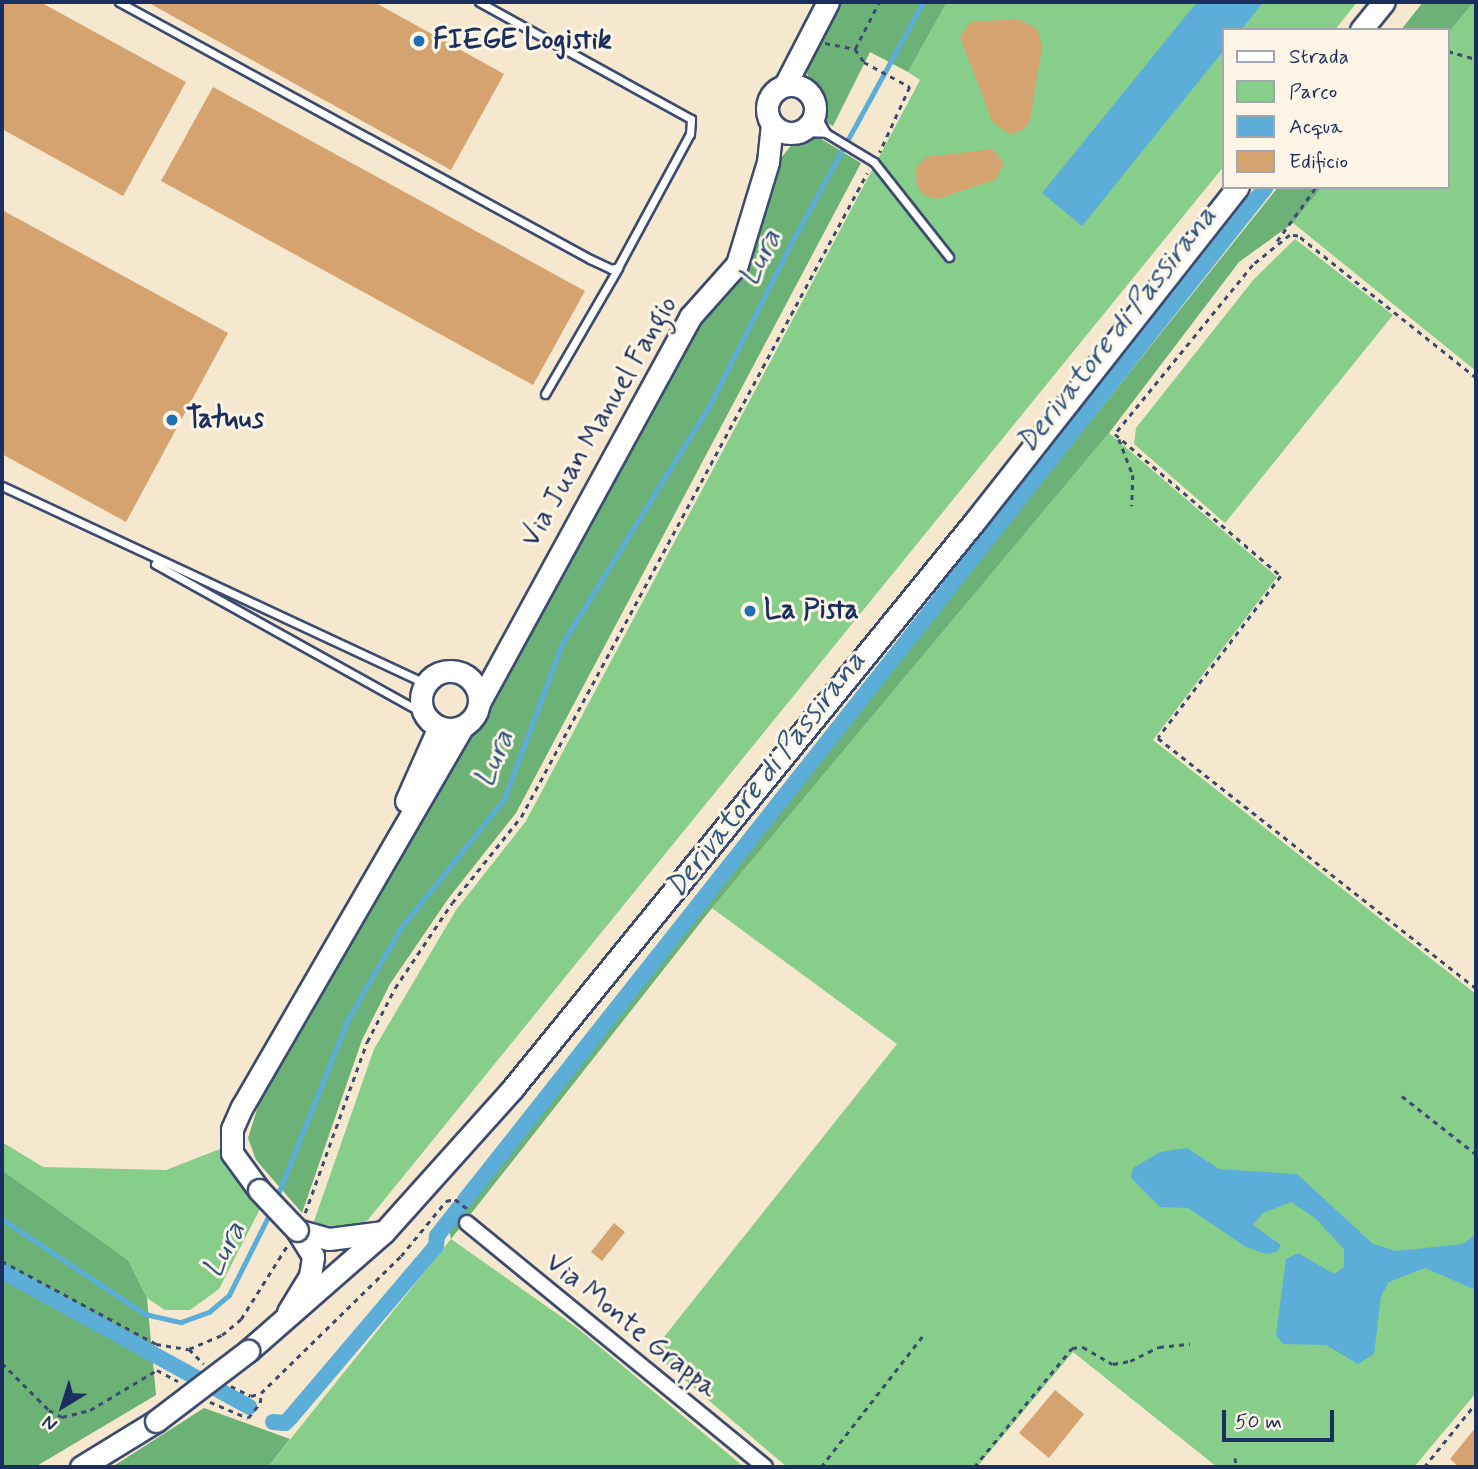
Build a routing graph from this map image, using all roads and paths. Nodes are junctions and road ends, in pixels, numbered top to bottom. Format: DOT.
graph roads {
  1 [pos="119,2"];
  2 [pos="479,2"];
  3 [pos="828,2"];
  4 [pos="879,2"];
  5 [pos="1398,2"];
  6 [pos="1373,13"];
  7 [pos="855,49"];
  8 [pos="1450,52"];
  9 [pos="1476,59"];
  10 [pos="868,64"];
  11 [pos="795,87"];
  12 [pos="816,113"];
  13 [pos="772,125"];
  14 [pos="799,132"];
  15 [pos="826,133"];
  16 [pos="870,160"];
  17 [pos="768,162"];
  18 [pos="1236,189"];
  19 [pos="1315,189"];
  20 [pos="1275,243"];
  21 [pos="948,257"];
  22 [pos="618,267"];
  23 [pos="1476,378"];
  24 [pos="545,394"];
  25 [pos="1115,434"];
  26 [pos="2,486"];
  27 [pos="1132,506"];
  28 [pos="108,538"];
  29 [pos="494,674"];
  30 [pos="472,680"];
  31 [pos="426,684"];
  32 [pos="480,701"];
  33 [pos="432,721"];
  34 [pos="462,727"];
  35 [pos="366,893"];
  36 [pos="1476,988"];
  37 [pos="1402,1096"];
  38 [pos="1476,1154"];
  39 [pos="466,1207"];
  40 [pos="467,1223"];
  41 [pos="298,1227"];
  42 [pos="384,1232"];
  43 [pos="2,1261"];
  44 [pos="274,1333"];
  45 [pos="922,1338"];
  46 [pos="1190,1344"];
  47 [pos="189,1349"];
  48 [pos="2,1363"];
  49 [pos="208,1367"];
  50 [pos="222,1380"];
  51 [pos="185,1386"];
  52 [pos="261,1393"];
  53 [pos="205,1399"];
  54 [pos="1476,1404"];
  55 [pos="1235,1458"];
  56 [pos="80,1467"];
  57 [pos="765,1467"];
  58 [pos="821,1467"];
  59 [pos="974,1467"];
  60 [pos="1237,1467"];
  61 [pos="1424,1467"];
  1 -- 22 [label="lane"];
  2 -- 22 [label="lane"];
  3 -- 11 [label="street"];
  4 -- 7 [label="path"];
  5 -- 6 [label="street"];
  8 -- 9 [label="path"];
  10 -- 16 [label="path"];
  11 -- 12 [label="street"];
  11 -- 13 [label="street, Via Juan Manuel Fangio"];
  12 -- 14 [label="street, Via Juan Manuel Fangio"];
  12 -- 15 [label="lane"];
  13 -- 14 [label="street"];
  13 -- 17 [label="street, Via Juan Manuel Fangio"];
  14 -- 15 [label="lane"];
  14 -- 17 [label="street, Via Juan Manuel Fangio"];
  15 -- 16 [label="lane"];
  16 -- 21 [label="lane"];
  16 -- 41 [label="path"];
  17 -- 29 [label="street, Via Juan Manuel Fangio"];
  18 -- 42 [label="street"];
  19 -- 20 [label="path"];
  20 -- 23 [label="path"];
  20 -- 25 [label="path"];
  22 -- 24 [label="lane"];
  25 -- 27 [label="path"];
  25 -- 36 [label="path"];
  26 -- 28 [label="lane"];
  28 -- 31 [label="lane"];
  28 -- 33 [label="lane"];
  29 -- 30 [label="street"];
  29 -- 32 [label="street, Via Juan Manuel Fangio"];
  30 -- 31 [label="street"];
  30 -- 32 [label="street"];
  31 -- 33 [label="street, Via Juan Manuel Fangio"];
  32 -- 34 [label="street, Via Juan Manuel Fangio"];
  33 -- 34 [label="street"];
  33 -- 35 [label="street, Via Juan Manuel Fangio"];
  34 -- 35 [label="street, Via Juan Manuel Fangio"];
  35 -- 41 [label="street, Via Juan Manuel Fangio, bridge"];
  37 -- 38 [label="path"];
  39 -- 52 [label="path"];
  40 -- 57 [label="street, Via Monte Grappa"];
  41 -- 42 [label="street"];
  41 -- 44 [label="street, Via Juan Manuel Fangio"];
  41 -- 47 [label="path"];
  42 -- 44 [label="street"];
  43 -- 47 [label="path"];
  44 -- 56 [label="street, bridge"];
  45 -- 58 [label="path"];
  46 -- 59 [label="path"];
  47 -- 49 [label="path"];
  48 -- 51 [label="path"];
  50 -- 52 [label="path"];
  52 -- 53 [label="path"];
  54 -- 61 [label="path"];
  55 -- 60 [label="path"];
}
